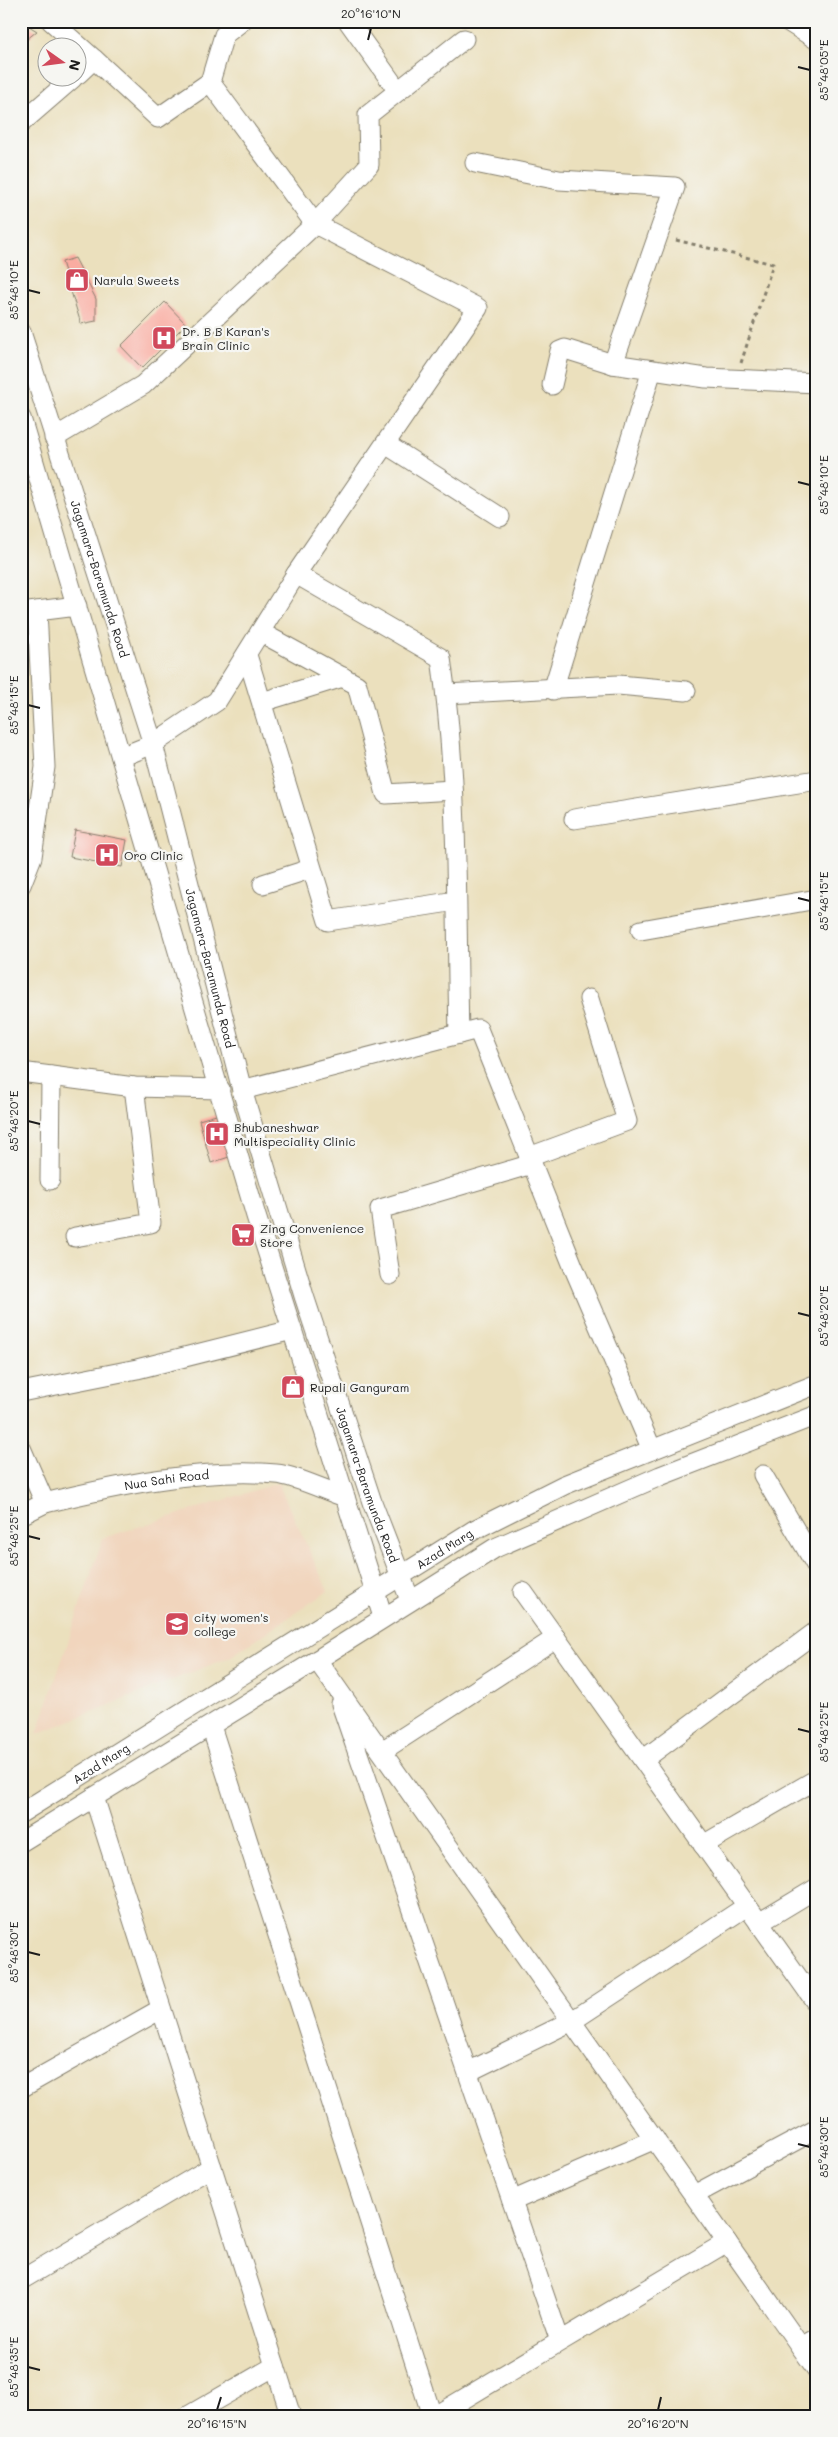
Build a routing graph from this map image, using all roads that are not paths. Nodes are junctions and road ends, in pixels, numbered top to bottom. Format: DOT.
graph roads {
  1 [pos="51,21"];
  2 [pos="242,21"];
  3 [pos="348,21"];
  4 [pos="788,21"];
  5 [pos="464,39"];
  6 [pos="817,40"];
  7 [pos="94,59"];
  8 [pos="88,65"];
  9 [pos="210,82"];
  10 [pos="61,88"];
  11 [pos="398,91"];
  12 [pos="21,123"];
  13 [pos="475,163"];
  14 [pos="315,224"];
  15 [pos="21,332"];
  16 [pos="614,364"];
  17 [pos="652,370"];
  18 [pos="817,383"];
  19 [pos="552,385"];
  20 [pos="21,418"];
  21 [pos="54,438"];
  22 [pos="387,445"];
  23 [pos="28,462"];
  24 [pos="500,517"];
  25 [pos="296,574"];
  26 [pos="77,606"];
  27 [pos="29,612"];
  28 [pos="260,632"];
  29 [pos="247,656"];
  30 [pos="343,677"];
  31 [pos="553,690"];
  32 [pos="686,691"];
  33 [pos="446,694"];
  34 [pos="262,702"];
  35 [pos="153,744"];
  36 [pos="121,757"];
  37 [pos="817,780"];
  38 [pos="453,790"];
  39 [pos="574,819"];
  40 [pos="310,869"];
  41 [pos="262,884"];
  42 [pos="21,885"];
  43 [pos="817,898"];
  44 [pos="456,901"];
  45 [pos="641,930"];
  46 [pos="589,999"];
  47 [pos="459,1034"];
  48 [pos="21,1072"];
  49 [pos="50,1076"];
  50 [pos="134,1087"];
  51 [pos="220,1089"];
  52 [pos="242,1090"];
  53 [pos="530,1161"];
  54 [pos="50,1180"];
  55 [pos="74,1237"];
  56 [pos="390,1275"];
  57 [pos="292,1330"];
  58 [pos="817,1384"];
  59 [pos="21,1392"];
  60 [pos="817,1415"];
  61 [pos="21,1448"];
  62 [pos="652,1450"];
  63 [pos="763,1475"];
  64 [pos="345,1498"];
  65 [pos="45,1503"];
  66 [pos="21,1515"];
  67 [pos="817,1567"];
  68 [pos="400,1575"];
  69 [pos="373,1592"];
  70 [pos="523,1592"];
  71 [pos="410,1600"];
  72 [pos="383,1617"];
  73 [pos="817,1632"];
  74 [pos="556,1638"];
  75 [pos="317,1660"];
  76 [pos="333,1681"];
  77 [pos="211,1726"];
  78 [pos="382,1751"];
  79 [pos="643,1760"];
  80 [pos="817,1779"];
  81 [pos="94,1797"];
  82 [pos="21,1813"];
  83 [pos="21,1842"];
  84 [pos="703,1845"];
  85 [pos="817,1888"];
  86 [pos="747,1906"];
  87 [pos="759,1923"];
  88 [pos="817,2004"];
  89 [pos="161,2009"];
  90 [pos="572,2021"];
  91 [pos="468,2072"];
  92 [pos="21,2088"];
  93 [pos="817,2129"];
  94 [pos="655,2139"];
  95 [pos="212,2167"];
  96 [pos="694,2195"];
  97 [pos="512,2201"];
  98 [pos="727,2242"];
  99 [pos="21,2280"];
  100 [pos="560,2341"];
  101 [pos="809,2343"];
  102 [pos="275,2366"];
  103 [pos="817,2370"];
  104 [pos="188,2416"];
  105 [pos="291,2416"];
  106 [pos="434,2416"];
  1 -- 7 [label="street"];
  2 -- 9 [label="street"];
  3 -- 11 [label="street"];
  4 -- 6 [label="street"];
  5 -- 11 [label="street"];
  7 -- 8 [label="street"];
  7 -- 9 [label="street"];
  9 -- 14 [label="street"];
  10 -- 12 [label="street"];
  11 -- 14 [label="street"];
  13 -- 16 [label="street"];
  14 -- 21 [label="street"];
  14 -- 22 [label="street"];
  15 -- 21 [label="street, Jagamara-Baramunda Road"];
  16 -- 17 [label="street"];
  16 -- 19 [label="street"];
  17 -- 18 [label="street"];
  17 -- 31 [label="street"];
  20 -- 23 [label="street, Jagamara-Baramunda Road"];
  21 -- 35 [label="street, Jagamara-Baramunda Road"];
  22 -- 24 [label="street"];
  22 -- 25 [label="street"];
  23 -- 26 [label="street, Jagamara-Baramunda Road"];
  25 -- 28 [label="street"];
  25 -- 33 [label="street"];
  26 -- 27 [label="street"];
  26 -- 36 [label="street, Jagamara-Baramunda Road"];
  27 -- 42 [label="street"];
  28 -- 29 [label="street"];
  28 -- 30 [label="street"];
  29 -- 34 [label="street"];
  29 -- 35 [label="street"];
  30 -- 34 [label="street"];
  30 -- 38 [label="street"];
  31 -- 32 [label="street"];
  31 -- 33 [label="street"];
  33 -- 38 [label="street"];
  34 -- 40 [label="street"];
  35 -- 36 [label="street"];
  35 -- 52 [label="street, Jagamara-Baramunda Road"];
  36 -- 51 [label="street, Jagamara-Baramunda Road"];
  37 -- 39 [label="street"];
  38 -- 44 [label="street"];
  40 -- 41 [label="street"];
  40 -- 44 [label="street"];
  43 -- 45 [label="street"];
  44 -- 47 [label="street"];
  46 -- 53 [label="street"];
  47 -- 52 [label="street"];
  47 -- 53 [label="street"];
  48 -- 49 [label="street"];
  49 -- 50 [label="street"];
  49 -- 54 [label="street"];
  50 -- 51 [label="street"];
  50 -- 55 [label="street"];
  51 -- 57 [label="street, Jagamara-Baramunda Road"];
  52 -- 68 [label="street, Jagamara-Baramunda Road"];
  53 -- 56 [label="street"];
  53 -- 62 [label="street"];
  57 -- 59 [label="street"];
  57 -- 64 [label="street, Jagamara-Baramunda Road"];
  58 -- 62 [label="street, Azad Marg"];
  60 -- 71 [label="street, Azad Marg"];
  61 -- 65 [label="street"];
  62 -- 68 [label="street, Azad Marg"];
  63 -- 67 [label="street"];
  64 -- 65 [label="street, Nua Sahi Road"];
  64 -- 69 [label="street, Jagamara-Baramunda Road"];
  65 -- 66 [label="street, Nua Sahi Road"];
  68 -- 69 [label="street, Azad Marg"];
  68 -- 71 [label="street, Jagamara-Baramunda Road"];
  69 -- 72 [label="street, Jagamara-Baramunda Road"];
  69 -- 82 [label="street, Azad Marg"];
  70 -- 74 [label="street"];
  71 -- 72 [label="street, Azad Marg"];
  72 -- 75 [label="street, Azad Marg"];
  73 -- 79 [label="street"];
  74 -- 78 [label="street"];
  74 -- 79 [label="street"];
  75 -- 76 [label="street"];
  75 -- 77 [label="street, Azad Marg"];
  76 -- 78 [label="street"];
  76 -- 91 [label="street"];
  77 -- 81 [label="street, Azad Marg"];
  77 -- 106 [label="street"];
  78 -- 90 [label="street"];
  79 -- 84 [label="street"];
  80 -- 84 [label="street"];
  81 -- 83 [label="street, Azad Marg"];
  81 -- 89 [label="street"];
  84 -- 86 [label="street"];
  85 -- 87 [label="street"];
  86 -- 87 [label="street"];
  86 -- 90 [label="street"];
  87 -- 88 [label="street"];
  89 -- 92 [label="street"];
  89 -- 95 [label="street"];
  90 -- 91 [label="street"];
  90 -- 94 [label="street"];
  91 -- 97 [label="street"];
  93 -- 96 [label="street"];
  94 -- 96 [label="street"];
  94 -- 97 [label="street"];
  95 -- 99 [label="street"];
  95 -- 102 [label="street"];
  96 -- 98 [label="street"];
  97 -- 100 [label="street"];
  98 -- 100 [label="street"];
  98 -- 101 [label="street"];
  100 -- 106 [label="street"];
  101 -- 103 [label="street"];
  102 -- 104 [label="street"];
  102 -- 105 [label="street"];
}
